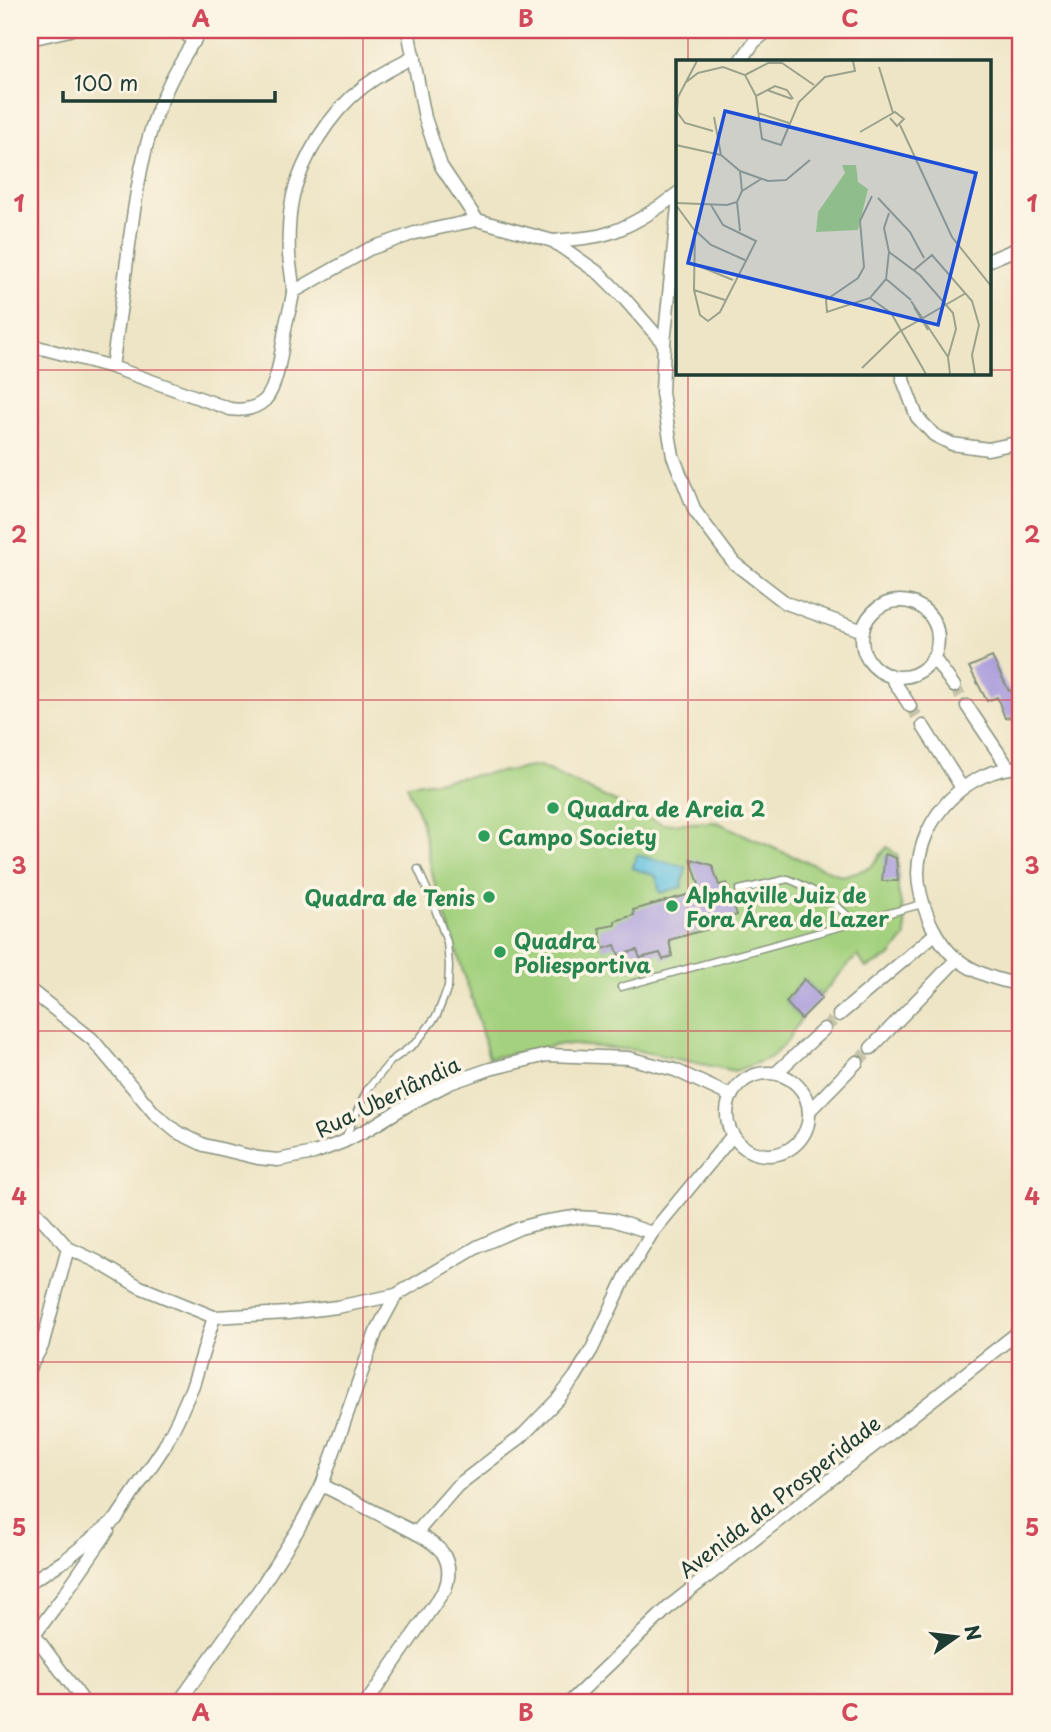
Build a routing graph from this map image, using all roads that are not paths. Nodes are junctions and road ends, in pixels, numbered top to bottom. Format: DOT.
graph roads {
  1 [pos="70,30"];
  2 [pos="182,30"];
  3 [pos="201,30"];
  4 [pos="408,30"];
  5 [pos="769,30"];
  6 [pos="751,36"];
  7 [pos="30,38"];
  8 [pos="194,42"];
  9 [pos="414,57"];
  10 [pos="741,60"];
  11 [pos="676,195"];
  12 [pos="477,220"];
  13 [pos="676,226"];
  14 [pos="553,241"];
  15 [pos="1021,247"];
  16 [pos="992,259"];
  17 [pos="293,292"];
  18 [pos="664,344"];
  19 [pos="30,345"];
  20 [pos="112,367"];
  21 [pos="903,374"];
  22 [pos="1021,442"];
  23 [pos="863,631"];
  24 [pos="933,657"];
  25 [pos="890,675"];
  26 [pos="954,686"];
  27 [pos="910,706"];
  28 [pos="967,706"];
  29 [pos="923,726"];
  30 [pos="1015,767"];
  31 [pos="962,788"];
  32 [pos="418,869"];
  33 [pos="740,890"];
  34 [pos="922,904"];
  35 [pos="853,923"];
  36 [pos="935,934"];
  37 [pos="957,959"];
  38 [pos="1021,985"];
  39 [pos="621,987"];
  40 [pos="30,990"];
  41 [pos="839,1015"];
  42 [pos="824,1029"];
  43 [pos="871,1048"];
  44 [pos="857,1062"];
  45 [pos="776,1073"];
  46 [pos="731,1096"];
  47 [pos="809,1111"];
  48 [pos="733,1135"];
  49 [pos="343,1142"];
  50 [pos="30,1205"];
  51 [pos="652,1233"];
  52 [pos="68,1248"];
  53 [pos="396,1295"];
  54 [pos="214,1317"];
  55 [pos="1021,1330"];
  56 [pos="30,1367"];
  57 [pos="322,1485"];
  58 [pos="116,1519"];
  59 [pos="416,1533"];
  60 [pos="64,1561"];
  61 [pos="79,1573"];
  62 [pos="30,1582"];
  63 [pos="31,1633"];
  64 [pos="84,1702"];
  65 [pos="179,1702"];
  66 [pos="367,1702"];
  67 [pos="570,1702"];
  1 -- 7 [label="street"];
  2 -- 8 [label="street"];
  3 -- 8 [label="street"];
  4 -- 9 [label="street"];
  5 -- 6 [label="street"];
  6 -- 10 [label="street"];
  8 -- 20 [label="street"];
  9 -- 12 [label="street"];
  9 -- 17 [label="street"];
  11 -- 14 [label="street"];
  12 -- 14 [label="street"];
  12 -- 17 [label="street"];
  13 -- 18 [label="street"];
  14 -- 18 [label="street"];
  15 -- 16 [label="street"];
  17 -- 20 [label="street"];
  18 -- 23 [label="street"];
  19 -- 20 [label="street"];
  21 -- 22 [label="street"];
  23 -- 24 [label="street"];
  23 -- 25 [label="street"];
  24 -- 25 [label="street"];
  24 -- 26 [label="street"];
  25 -- 27 [label="street"];
  28 -- 30 [label="street"];
  29 -- 31 [label="street"];
  30 -- 31 [label="street"];
  31 -- 34 [label="street"];
  32 -- 49 [label="lane"];
  33 -- 35 [label="lane"];
  34 -- 35 [label="lane"];
  34 -- 36 [label="street"];
  35 -- 39 [label="lane"];
  36 -- 37 [label="street"];
  36 -- 41 [label="street"];
  37 -- 38 [label="street"];
  37 -- 43 [label="street"];
  40 -- 49 [label="street, Rua Uberlândia"];
  42 -- 45 [label="street"];
  44 -- 47 [label="street"];
  45 -- 46 [label="street"];
  45 -- 47 [label="street"];
  46 -- 48 [label="street"];
  46 -- 49 [label="street, Rua Uberlândia"];
  47 -- 48 [label="street"];
  48 -- 51 [label="street"];
  50 -- 52 [label="street"];
  51 -- 53 [label="street"];
  51 -- 59 [label="street"];
  52 -- 54 [label="street"];
  52 -- 56 [label="street"];
  53 -- 54 [label="street"];
  53 -- 57 [label="street"];
  54 -- 58 [label="street"];
  55 -- 67 [label="street, Avenida da Prosperidade"];
  57 -- 59 [label="street"];
  57 -- 65 [label="street"];
  58 -- 60 [label="street"];
  58 -- 61 [label="street"];
  59 -- 66 [label="street"];
  60 -- 61 [label="street"];
  60 -- 62 [label="street"];
  61 -- 63 [label="street"];
  63 -- 64 [label="street"];
}
